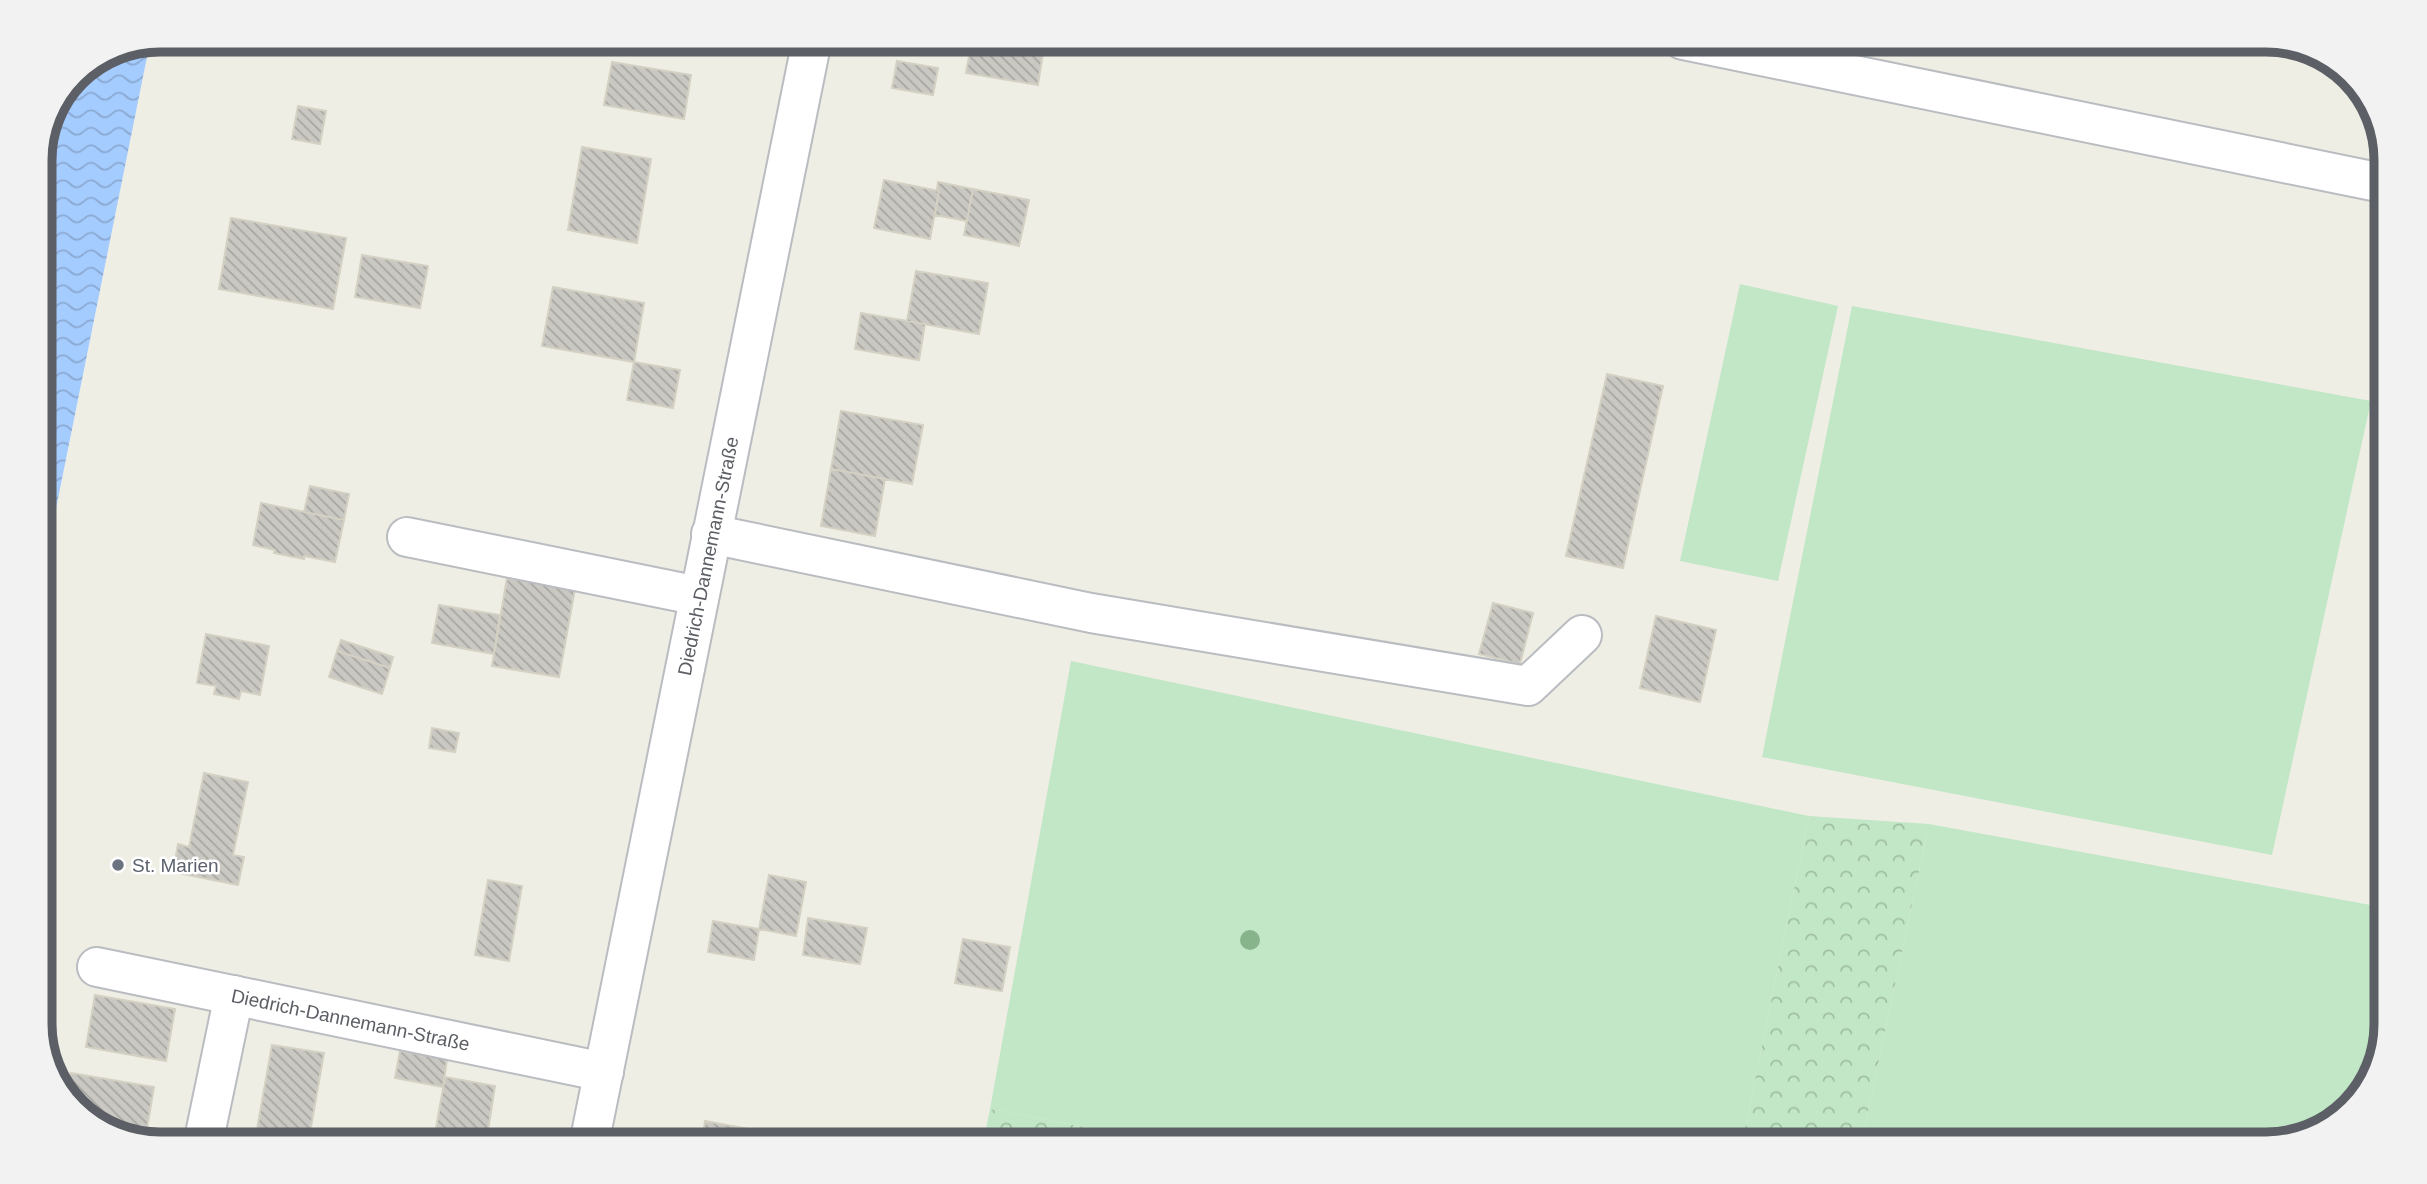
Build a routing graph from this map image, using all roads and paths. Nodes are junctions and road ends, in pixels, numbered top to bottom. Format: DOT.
graph roads {
  1 [pos="810,52"];
  2 [pos="1742,52"];
  3 [pos="2374,182"];
  4 [pos="711,534"];
  5 [pos="407,537"];
  6 [pos="699,596"];
  7 [pos="1582,635"];
  8 [pos="97,967"];
  9 [pos="234,995"];
  10 [pos="604,1072"];
  11 [pos="205,1132"];
  12 [pos="592,1132"];
  1 -- 4 [label="street, Diedrich-Dannemann-Straße"];
  2 -- 3 [label="street"];
  4 -- 6 [label="street, Diedrich-Dannemann-Straße"];
  4 -- 7 [label="street"];
  5 -- 6 [label="street"];
  6 -- 10 [label="street, Diedrich-Dannemann-Straße"];
  8 -- 9 [label="street, Diedrich-Dannemann-Straße"];
  9 -- 10 [label="street, Diedrich-Dannemann-Straße"];
  9 -- 11 [label="street"];
  10 -- 12 [label="street, Diedrich-Dannemann-Straße"];
}
